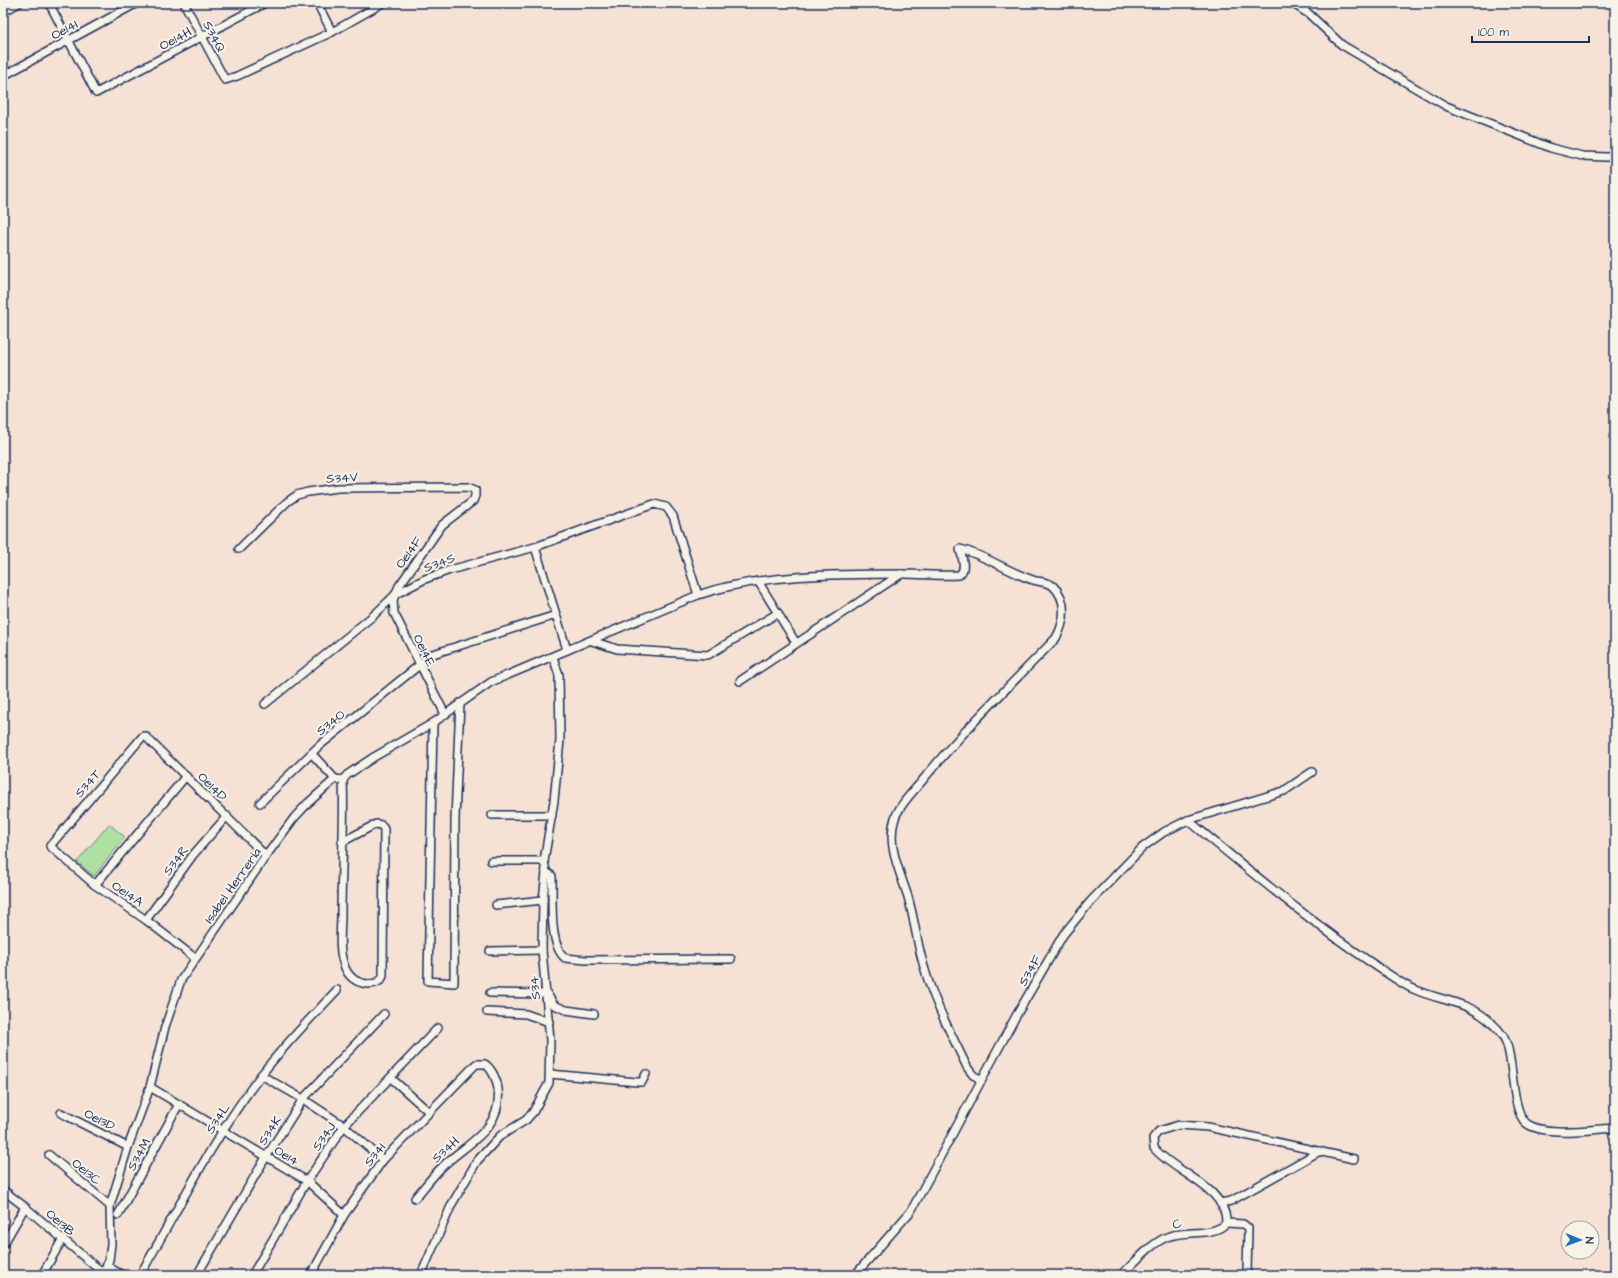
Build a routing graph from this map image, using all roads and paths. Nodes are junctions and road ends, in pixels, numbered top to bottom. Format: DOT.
graph roads {
  1 [pos="19,3"];
  2 [pos="49,3"];
  3 [pos="137,3"];
  4 [pos="184,3"];
  5 [pos="264,3"];
  6 [pos="317,3"];
  7 [pos="383,3"];
  8 [pos="1292,3"];
  9 [pos="3,12"];
  10 [pos="332,32"];
  11 [pos="202,37"];
  12 [pos="69,40"];
  13 [pos="3,76"];
  14 [pos="1615,156"];
  15 [pos="468,487"];
  16 [pos="535,547"];
  17 [pos="239,549"];
  18 [pos="901,574"];
  19 [pos="758,581"];
  20 [pos="396,594"];
  21 [pos="698,595"];
  22 [pos="778,614"];
  23 [pos="556,615"];
  24 [pos="592,641"];
  25 [pos="796,643"];
  26 [pos="567,650"];
  27 [pos="552,657"];
  28 [pos="419,665"];
  29 [pos="740,681"];
  30 [pos="460,703"];
  31 [pos="265,704"];
  32 [pos="445,714"];
  33 [pos="433,723"];
  34 [pos="143,736"];
  35 [pos="312,754"];
  36 [pos="1312,772"];
  37 [pos="186,776"];
  38 [pos="335,779"];
  39 [pos="343,780"];
  40 [pos="260,803"];
  41 [pos="492,815"];
  42 [pos="552,815"];
  43 [pos="227,816"];
  44 [pos="1188,820"];
  45 [pos="342,842"];
  46 [pos="50,846"];
  47 [pos="266,856"];
  48 [pos="491,861"];
  49 [pos="544,861"];
  50 [pos="546,872"];
  51 [pos="95,886"];
  52 [pos="543,900"];
  53 [pos="496,905"];
  54 [pos="146,920"];
  55 [pos="542,950"];
  56 [pos="490,951"];
  57 [pos="195,958"];
  58 [pos="731,959"];
  59 [pos="337,990"];
  60 [pos="490,993"];
  61 [pos="547,994"];
  62 [pos="487,1012"];
  63 [pos="384,1014"];
  64 [pos="594,1014"];
  65 [pos="549,1022"];
  66 [pos="438,1028"];
  67 [pos="550,1074"];
  68 [pos="646,1074"];
  69 [pos="261,1075"];
  70 [pos="391,1078"];
  71 [pos="982,1080"];
  72 [pos="150,1087"];
  73 [pos="303,1099"];
  74 [pos="179,1104"];
  75 [pos="429,1112"];
  76 [pos="61,1113"];
  77 [pos="493,1120"];
  78 [pos="344,1126"];
  79 [pos="1615,1128"];
  80 [pos="223,1130"];
  81 [pos="128,1147"];
  82 [pos="1320,1151"];
  83 [pos="49,1155"];
  84 [pos="266,1156"];
  85 [pos="1354,1158"];
  86 [pos="383,1160"];
  87 [pos="307,1181"];
  88 [pos="3,1190"];
  89 [pos="415,1198"];
  90 [pos="1220,1203"];
  91 [pos="25,1206"];
  92 [pos="110,1206"];
  93 [pos="118,1215"];
  94 [pos="344,1215"];
  95 [pos="1226,1223"];
  96 [pos="62,1240"];
  97 [pos="3,1245"];
  98 [pos="104,1271"];
  99 [pos="42,1275"];
  100 [pos="122,1275"];
  101 [pos="140,1275"];
  102 [pos="197,1275"];
  103 [pos="252,1275"];
  104 [pos="311,1275"];
  105 [pos="421,1275"];
  106 [pos="855,1275"];
  107 [pos="1121,1275"];
  108 [pos="1247,1275"];
  1 -- 9 [label="street"];
  2 -- 12 [label="street"];
  3 -- 12 [label="street, Oe14I"];
  4 -- 11 [label="street, S34Q"];
  5 -- 11 [label="street, Oe14H"];
  6 -- 10 [label="street"];
  7 -- 10 [label="street"];
  8 -- 14 [label="street"];
  10 -- 11 [label="street, S34Q"];
  11 -- 12 [label="street, Oe14H"];
  12 -- 13 [label="street, Oe14I"];
  15 -- 17 [label="street, S34V"];
  15 -- 20 [label="street, Oe14F"];
  16 -- 20 [label="street, S34S"];
  16 -- 21 [label="street, S34S"];
  16 -- 23 [label="street"];
  18 -- 19 [label="street"];
  18 -- 25 [label="street"];
  18 -- 71 [label="street"];
  19 -- 21 [label="street"];
  19 -- 22 [label="street"];
  20 -- 28 [label="street, Oe14E"];
  20 -- 31 [label="street, S34S"];
  21 -- 24 [label="street"];
  22 -- 24 [label="street"];
  22 -- 25 [label="street"];
  23 -- 26 [label="street"];
  23 -- 28 [label="street, S34O"];
  24 -- 26 [label="street"];
  25 -- 29 [label="street"];
  26 -- 27 [label="street"];
  27 -- 30 [label="street"];
  27 -- 42 [label="street, S34"];
  28 -- 32 [label="street, Oe14E"];
  28 -- 35 [label="street, S34O"];
  30 -- 32 [label="street"];
  30 -- 33 [label="street"];
  32 -- 33 [label="street"];
  33 -- 39 [label="street"];
  34 -- 37 [label="street, Oe14D"];
  34 -- 46 [label="street, S34T"];
  35 -- 38 [label="street"];
  35 -- 40 [label="street, S34O"];
  36 -- 44 [label="street, S34F"];
  37 -- 43 [label="street, Oe14D"];
  37 -- 51 [label="street"];
  38 -- 39 [label="street"];
  38 -- 47 [label="street, Isabel Herrería"];
  39 -- 45 [label="street"];
  41 -- 42 [label="street"];
  42 -- 49 [label="street, S34"];
  43 -- 47 [label="street, Oe14D"];
  43 -- 54 [label="street, S34R"];
  44 -- 71 [label="street, S34F"];
  44 -- 79 [label="street"];
  45 -- 45 [label="street"];
  46 -- 51 [label="street, Oe14A"];
  47 -- 57 [label="street, Isabel Herrería"];
  48 -- 49 [label="street"];
  49 -- 50 [label="street, S34"];
  50 -- 52 [label="street, S34"];
  50 -- 58 [label="street"];
  51 -- 54 [label="street, Oe14A"];
  52 -- 53 [label="street"];
  52 -- 55 [label="street, S34"];
  54 -- 57 [label="street, Oe14A"];
  55 -- 56 [label="street"];
  55 -- 61 [label="street, S34"];
  57 -- 72 [label="street, Isabel Herrería"];
  59 -- 69 [label="street, S34L"];
  60 -- 61 [label="street"];
  61 -- 64 [label="street"];
  61 -- 65 [label="street, S34"];
  62 -- 65 [label="street"];
  63 -- 73 [label="street, S34K"];
  65 -- 67 [label="street, S34"];
  66 -- 70 [label="street, S34J"];
  67 -- 68 [label="street"];
  67 -- 105 [label="street, S34"];
  69 -- 73 [label="street"];
  69 -- 80 [label="street, S34L"];
  70 -- 75 [label="street"];
  70 -- 78 [label="street, S34J"];
  71 -- 106 [label="street, S34F"];
  72 -- 74 [label="street, Oe14"];
  72 -- 81 [label="street, Isabel Herrería"];
  73 -- 78 [label="street"];
  73 -- 84 [label="street, S34K"];
  74 -- 80 [label="street, Oe14"];
  74 -- 93 [label="street, S34M"];
  75 -- 77 [label="street, S34I"];
  75 -- 86 [label="street, S34I"];
  76 -- 81 [label="street, Oe13D"];
  77 -- 89 [label="street, S34H"];
  78 -- 86 [label="street"];
  78 -- 87 [label="street, S34J"];
  80 -- 84 [label="street, Oe14"];
  80 -- 101 [label="street, S34L"];
  81 -- 92 [label="street, Isabel Herrería"];
  82 -- 85 [label="street"];
  82 -- 90 [label="street"];
  82 -- 90 [label="street"];
  83 -- 92 [label="street, Oe13C"];
  84 -- 87 [label="street, Oe14"];
  84 -- 102 [label="street, S34K"];
  86 -- 94 [label="street, S34I"];
  87 -- 94 [label="street, Oe14"];
  87 -- 103 [label="street, S34J"];
  88 -- 91 [label="street, Oe13B"];
  90 -- 95 [label="street"];
  91 -- 96 [label="street, Oe13B"];
  91 -- 97 [label="street"];
  92 -- 98 [label="street, Isabel Herrería"];
  94 -- 104 [label="street, S34I"];
  95 -- 107 [label="street, C"];
  95 -- 108 [label="street"];
  96 -- 98 [label="street, Oe13B"];
  96 -- 99 [label="street"];
  98 -- 100 [label="street, Oe13B"];
}
